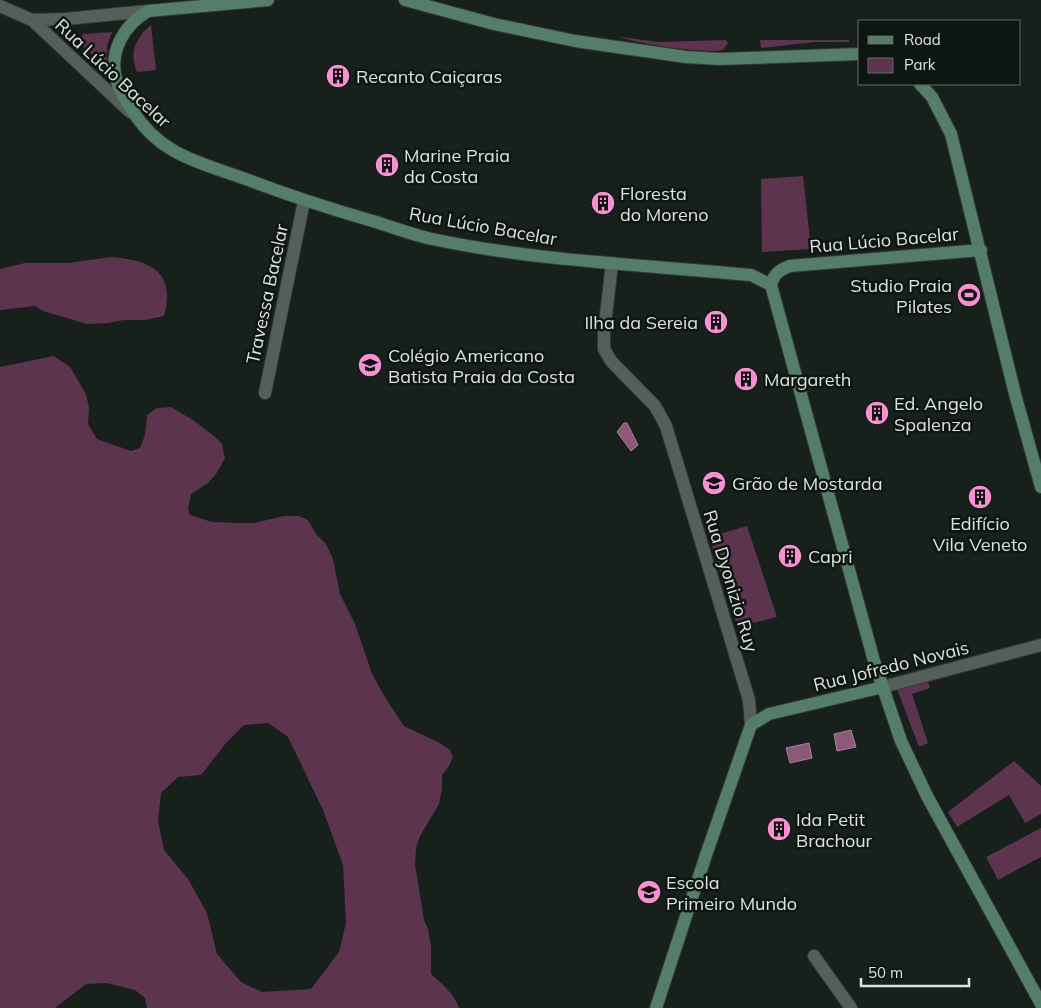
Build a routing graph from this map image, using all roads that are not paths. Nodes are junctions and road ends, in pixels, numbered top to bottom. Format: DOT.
graph roads {
  1 [pos="262,0"];
  2 [pos="268,0"];
  3 [pos="405,0"];
  4 [pos="0,6"];
  5 [pos="148,11"];
  6 [pos="32,20"];
  7 [pos="858,54"];
  8 [pos="921,85"];
  9 [pos="138,121"];
  10 [pos="304,201"];
  11 [pos="981,250"];
  12 [pos="612,263"];
  13 [pos="771,284"];
  14 [pos="265,393"];
  15 [pos="1041,487"];
  16 [pos="1041,645"];
  17 [pos="883,687"];
  18 [pos="751,725"];
  19 [pos="814,956"];
  20 [pos="1041,1004"];
  21 [pos="656,1008"];
  22 [pos="851,1008"];
  1 -- 2 [label="street"];
  1 -- 5 [label="street"];
  3 -- 7 [label="street"];
  4 -- 6 [label="street"];
  5 -- 6 [label="street"];
  5 -- 9 [label="street"];
  6 -- 9 [label="street, Rua Lúcio Bacelar"];
  8 -- 11 [label="street"];
  9 -- 10 [label="street, Rua Lúcio Bacelar"];
  10 -- 12 [label="street, Rua Lúcio Bacelar"];
  10 -- 14 [label="street, Travessa Bacelar"];
  11 -- 13 [label="street, Rua Lúcio Bacelar"];
  11 -- 15 [label="street"];
  12 -- 13 [label="street, Rua Lúcio Bacelar"];
  12 -- 18 [label="street, Rua Dyonizio Ruy"];
  13 -- 17 [label="street"];
  16 -- 17 [label="street, Rua Jofredo Novais"];
  17 -- 18 [label="street, Rua Jofredo Novais"];
  17 -- 20 [label="street"];
  18 -- 21 [label="street"];
  19 -- 22 [label="street"];
}
